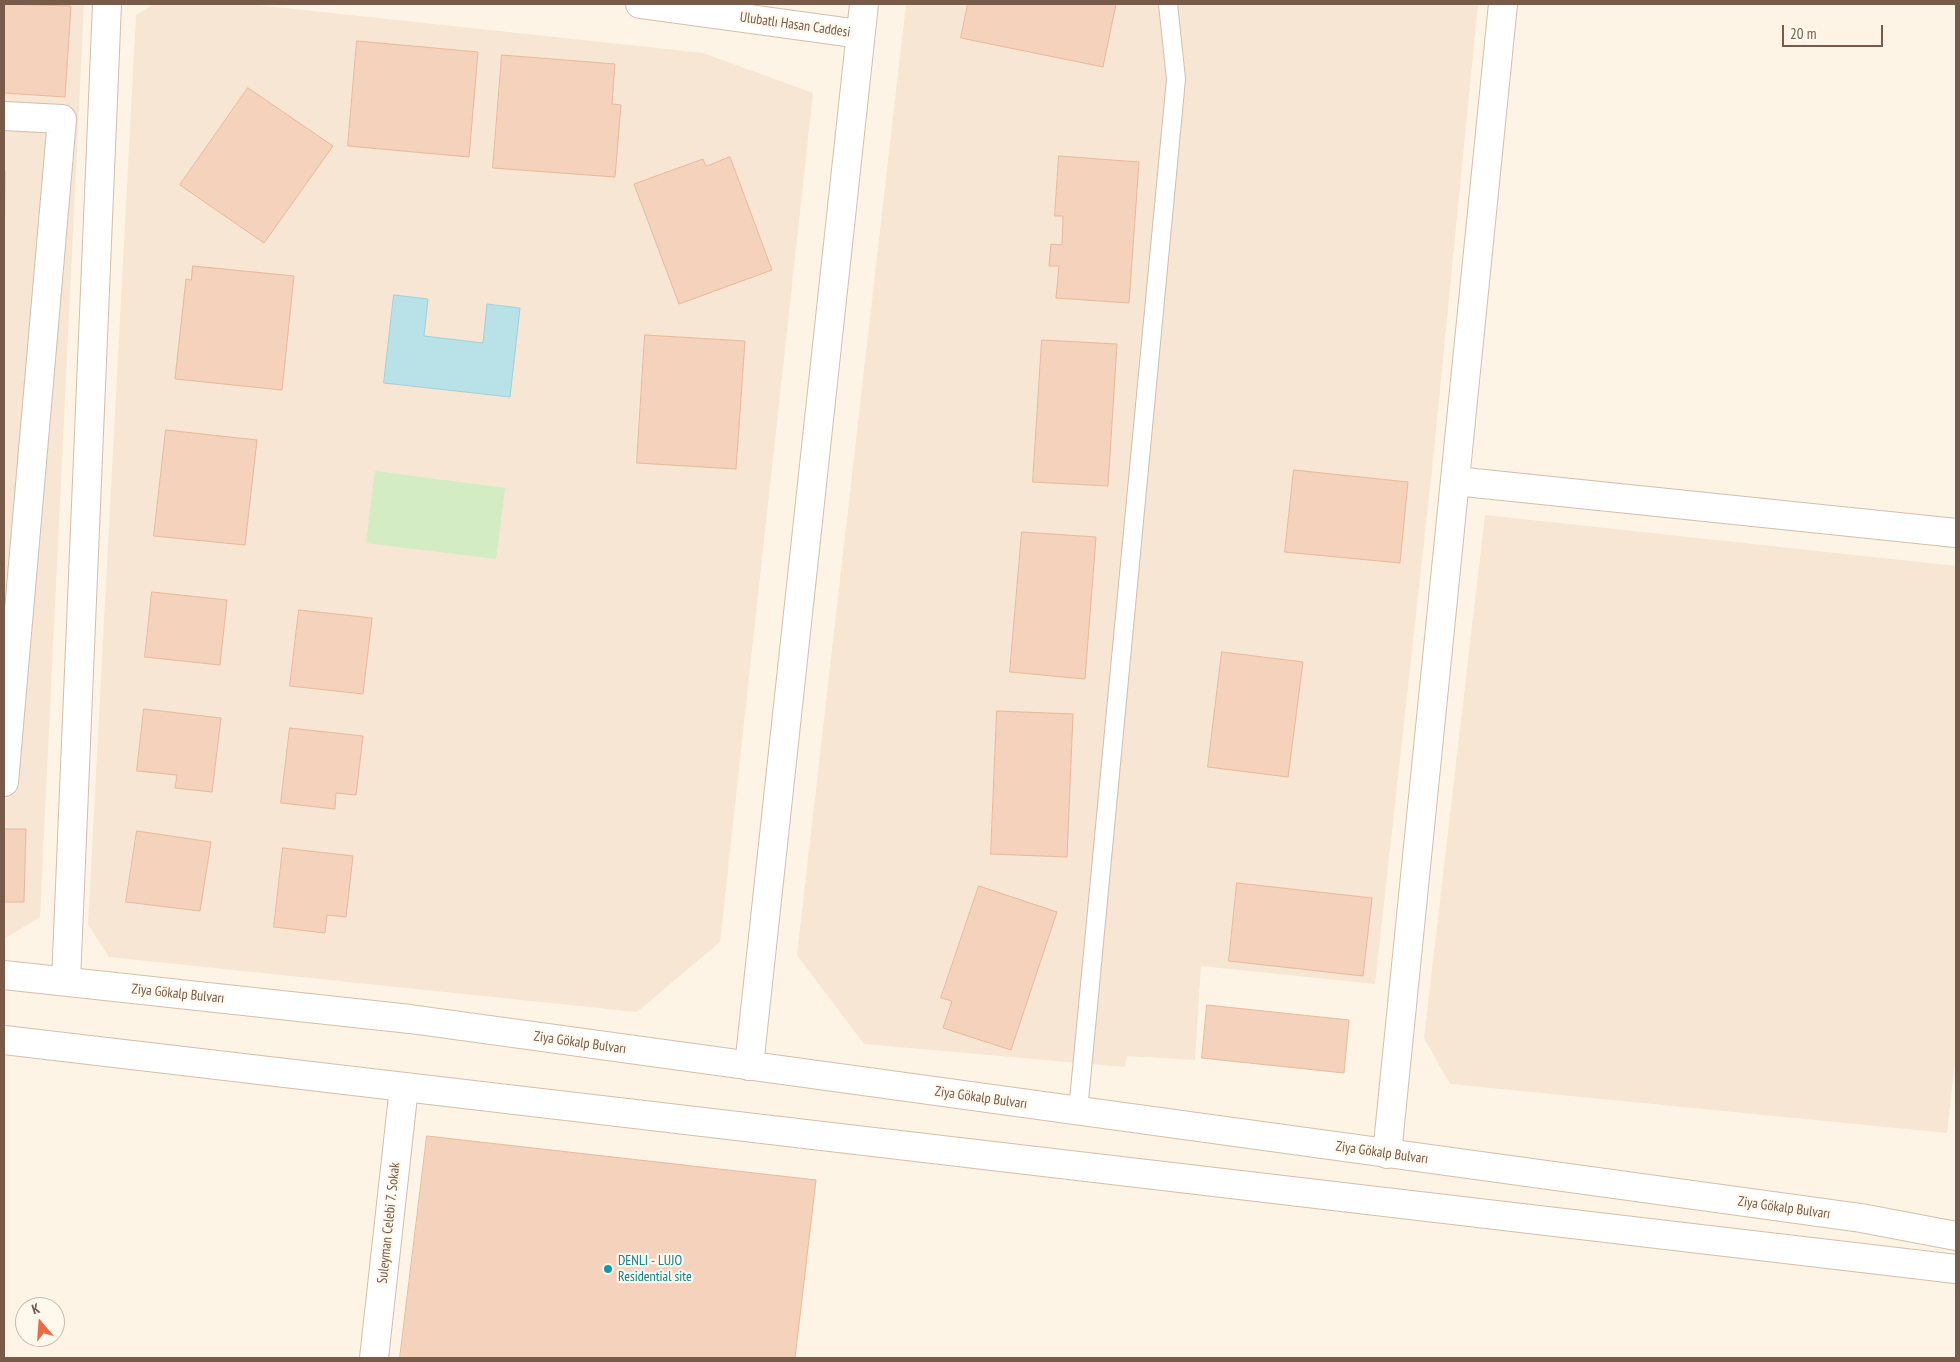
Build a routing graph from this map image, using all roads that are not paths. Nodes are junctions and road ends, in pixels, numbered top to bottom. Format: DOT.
graph roads {
  1 [pos="107,4"];
  2 [pos="640,4"];
  3 [pos="864,4"];
  4 [pos="1168,4"];
  5 [pos="1504,4"];
  6 [pos="860,34"];
  7 [pos="4,116"];
  8 [pos="1455,481"];
  9 [pos="1956,533"];
  10 [pos="4,782"];
  11 [pos="4,975"];
  12 [pos="66,981"];
  13 [pos="4,1040"];
  14 [pos="749,1066"];
  15 [pos="404,1087"];
  16 [pos="1078,1111"];
  17 [pos="1387,1154"];
  18 [pos="1956,1236"];
  19 [pos="1956,1269"];
  20 [pos="374,1358"];
  1 -- 12 [label="street"];
  2 -- 6 [label="street, Ulubatlı Hasan Caddesi"];
  3 -- 6 [label="street"];
  4 -- 16 [label="lane"];
  5 -- 8 [label="street"];
  6 -- 14 [label="street"];
  7 -- 10 [label="street"];
  8 -- 9 [label="street"];
  8 -- 17 [label="street"];
  11 -- 12 [label="street, Ziya Gökalp Bulvarı"];
  12 -- 14 [label="street, Ziya Gökalp Bulvarı"];
  13 -- 15 [label="street"];
  14 -- 16 [label="street, Ziya Gökalp Bulvarı"];
  15 -- 19 [label="street"];
  15 -- 20 [label="street, Suleyman Celebi 7. Sokak"];
  16 -- 17 [label="street, Ziya Gökalp Bulvarı"];
  17 -- 18 [label="street, Ziya Gökalp Bulvarı"];
}
